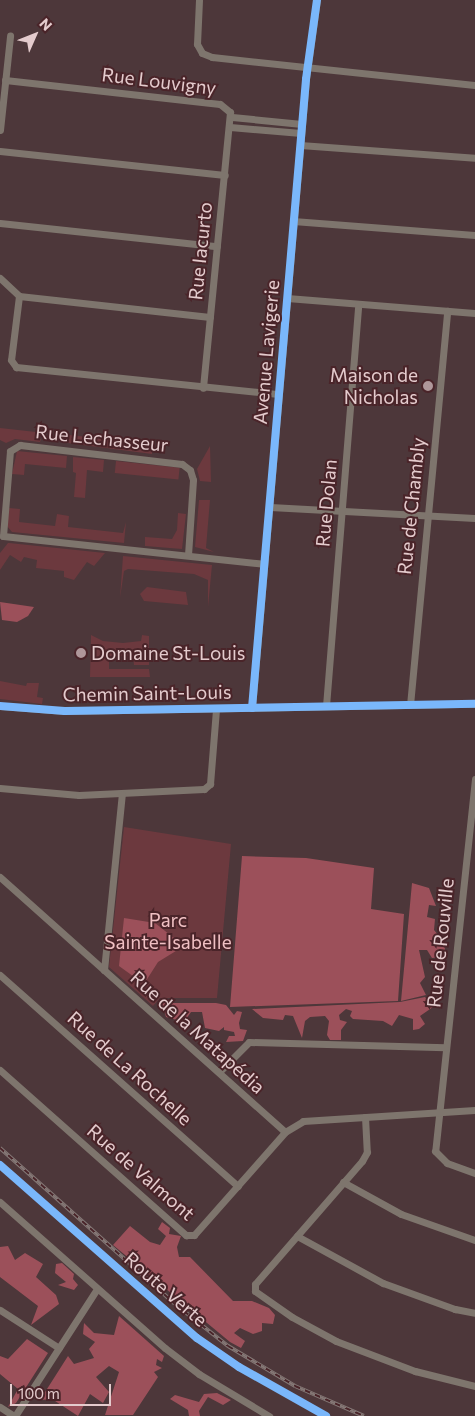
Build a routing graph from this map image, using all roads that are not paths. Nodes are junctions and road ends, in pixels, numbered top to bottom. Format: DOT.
graph roads {
  1 [pos="199,0"];
  2 [pos="317,0"];
  3 [pos="10,36"];
  4 [pos="308,67"];
  5 [pos="5,80"];
  6 [pos="475,85"];
  7 [pos="232,117"];
  8 [pos="302,124"];
  9 [pos="230,127"];
  10 [pos="0,130"];
  11 [pos="301,133"];
  12 [pos="300,145"];
  13 [pos="0,151"];
  14 [pos="475,158"];
  15 [pos="225,175"];
  16 [pos="293,221"];
  17 [pos="0,223"];
  18 [pos="475,236"];
  19 [pos="217,246"];
  20 [pos="0,278"];
  21 [pos="19,296"];
  22 [pos="287,298"];
  23 [pos="358,304"];
  24 [pos="446,311"];
  25 [pos="475,313"];
  26 [pos="210,317"];
  27 [pos="203,388"];
  28 [pos="279,394"];
  29 [pos="270,507"];
  30 [pos="342,511"];
  31 [pos="426,517"];
  32 [pos="475,518"];
  33 [pos="2,538"];
  34 [pos="188,555"];
  35 [pos="264,564"];
  36 [pos="475,704"];
  37 [pos="410,705"];
  38 [pos="0,706"];
  39 [pos="326,706"];
  40 [pos="252,708"];
  41 [pos="216,709"];
  42 [pos="475,779"];
  43 [pos="0,788"];
  44 [pos="122,794"];
  45 [pos="0,877"];
  46 [pos="104,970"];
  47 [pos="0,975"];
  48 [pos="445,1047"];
  49 [pos="0,1070"];
  50 [pos="219,1072"];
  51 [pos="475,1110"];
  52 [pos="440,1112"];
  53 [pos="365,1117"];
  54 [pos="285,1132"];
  55 [pos="475,1173"];
  56 [pos="343,1182"];
  57 [pos="238,1186"];
  58 [pos="0,1202"];
  59 [pos="297,1236"];
  60 [pos="475,1240"];
  61 [pos="97,1288"];
  62 [pos="0,1310"];
  63 [pos="475,1313"];
  64 [pos="59,1348"];
  65 [pos="475,1386"];
  66 [pos="0,1407"];
  67 [pos="15,1416"];
  68 [pos="269,1416"];
  1 -- 4 [label="street"];
  2 -- 4 [label="street, Avenue Lavigerie"];
  3 -- 5 [label="street"];
  4 -- 6 [label="street"];
  4 -- 8 [label="street, Avenue Lavigerie"];
  5 -- 7 [label="street, Rue Louvigny"];
  5 -- 10 [label="street"];
  7 -- 8 [label="street, Rue Louvigny"];
  7 -- 9 [label="street, Rue Iacurto"];
  8 -- 11 [label="street, Avenue Lavigerie"];
  9 -- 11 [label="street"];
  9 -- 15 [label="street, Rue Iacurto"];
  11 -- 12 [label="street, Avenue Lavigerie"];
  12 -- 14 [label="street"];
  12 -- 16 [label="street, Avenue Lavigerie"];
  13 -- 15 [label="street"];
  15 -- 19 [label="street, Rue Iacurto"];
  16 -- 18 [label="street"];
  16 -- 22 [label="street, Avenue Lavigerie"];
  17 -- 19 [label="street"];
  19 -- 26 [label="street, Rue Iacurto"];
  20 -- 21 [label="street"];
  21 -- 26 [label="street"];
  21 -- 27 [label="street"];
  22 -- 23 [label="street"];
  22 -- 28 [label="street, Avenue Lavigerie"];
  23 -- 24 [label="street"];
  23 -- 30 [label="street, Rue Dolan"];
  24 -- 25 [label="street"];
  24 -- 31 [label="street, Rue de Chambly"];
  26 -- 27 [label="street, Rue Iacurto"];
  27 -- 28 [label="street"];
  28 -- 29 [label="street, Avenue Lavigerie"];
  29 -- 30 [label="street"];
  29 -- 35 [label="street, Avenue Lavigerie"];
  30 -- 31 [label="street"];
  30 -- 39 [label="street, Rue Dolan"];
  31 -- 32 [label="street"];
  31 -- 37 [label="street, Rue de Chambly"];
  33 -- 34 [label="street"];
  33 -- 34 [label="street, Rue Lechasseur"];
  34 -- 35 [label="street"];
  35 -- 40 [label="street, Avenue Lavigerie"];
  36 -- 37 [label="street, Chemin Saint-Louis"];
  37 -- 39 [label="street, Chemin Saint-Louis"];
  38 -- 41 [label="street, Chemin Saint-Louis"];
  39 -- 40 [label="street, Chemin Saint-Louis"];
  40 -- 41 [label="street, Chemin Saint-Louis"];
  41 -- 44 [label="street"];
  42 -- 48 [label="street, Rue de Rouville"];
  43 -- 44 [label="street"];
  44 -- 46 [label="street"];
  45 -- 46 [label="street, Rue de la Matapédia"];
  46 -- 50 [label="street, Rue de la Matapédia"];
  47 -- 57 [label="street, Rue de La Rochelle"];
  48 -- 50 [label="street"];
  48 -- 52 [label="street, Rue de Rouville"];
  49 -- 57 [label="street, Rue de Valmont"];
  50 -- 54 [label="street, Rue de la Matapédia"];
  51 -- 52 [label="street, Rue de Valmont"];
  52 -- 53 [label="street, Rue de Valmont"];
  52 -- 55 [label="street, Rue de Rouville"];
  53 -- 54 [label="street, Rue de Valmont"];
  53 -- 56 [label="street"];
  54 -- 57 [label="street, Rue de Valmont"];
  56 -- 59 [label="street"];
  56 -- 60 [label="street"];
  58 -- 61 [label="street"];
  59 -- 63 [label="street"];
  59 -- 65 [label="street"];
  61 -- 64 [label="street"];
  61 -- 68 [label="street"];
  62 -- 64 [label="street"];
  64 -- 67 [label="street"];
  66 -- 67 [label="street"];
}
